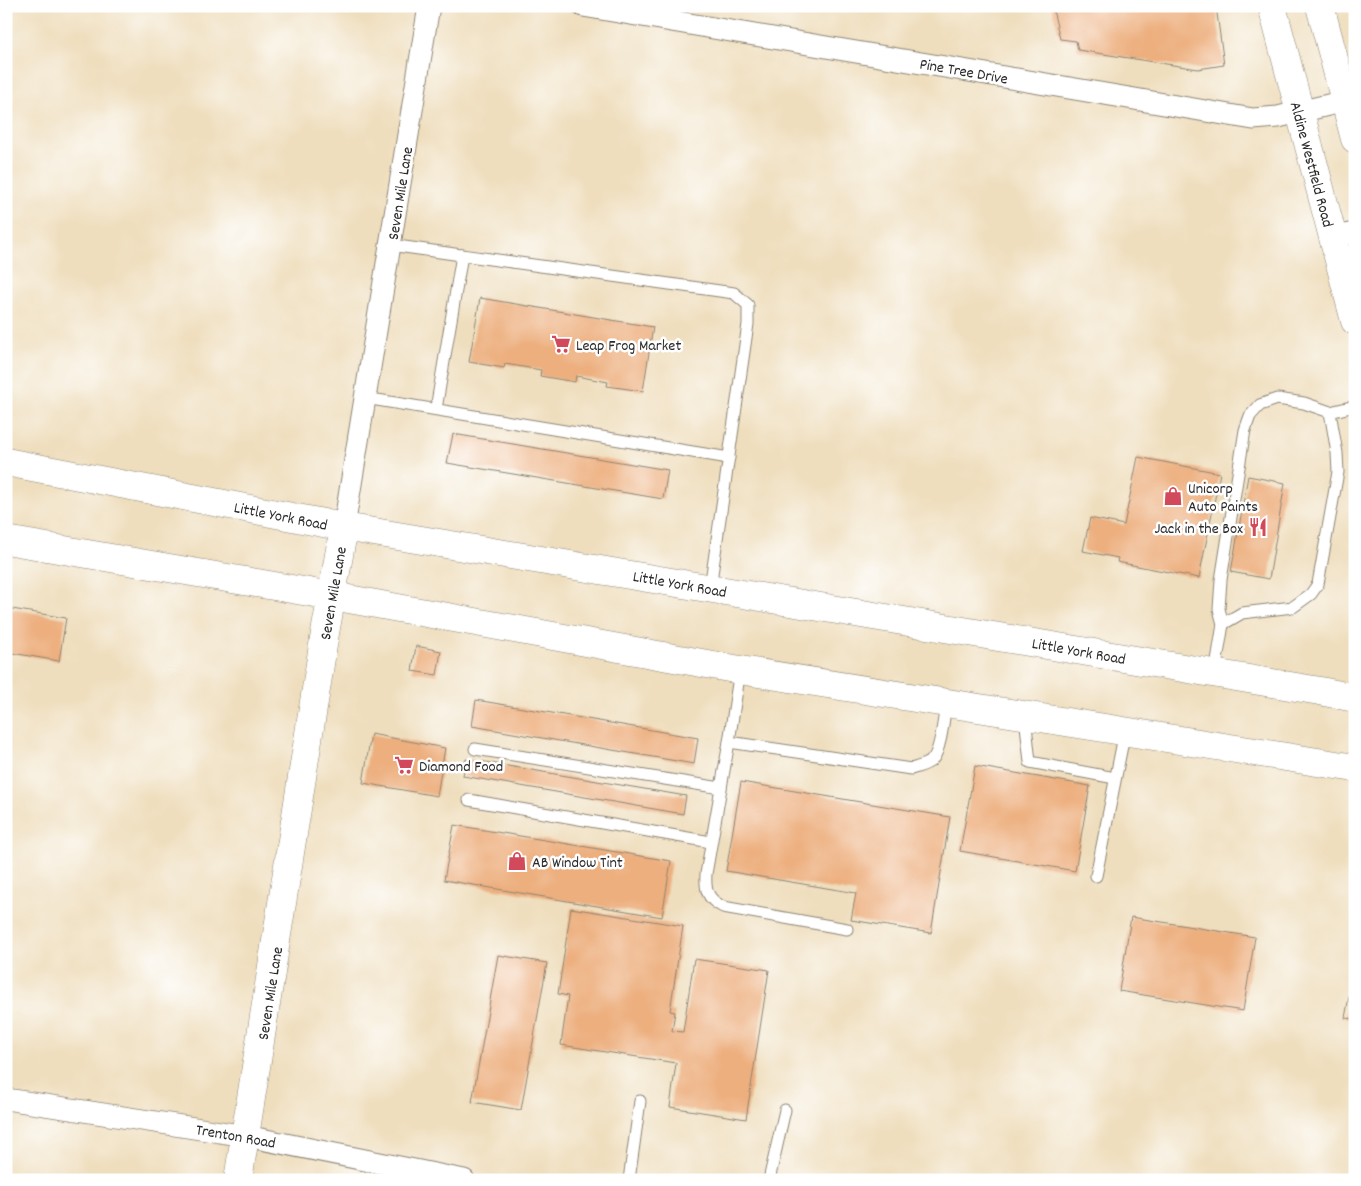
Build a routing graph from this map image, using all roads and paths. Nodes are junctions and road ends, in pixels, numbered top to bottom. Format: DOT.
graph roads {
  1 [pos="430,6"];
  2 [pos="584,6"];
  3 [pos="1272,6"];
  4 [pos="1320,6"];
  5 [pos="1345,101"];
  6 [pos="1299,112"];
  7 [pos="1355,139"];
  8 [pos="1343,235"];
  9 [pos="390,245"];
  10 [pos="462,255"];
  11 [pos="1355,322"];
  12 [pos="365,398"];
  13 [pos="1355,406"];
  14 [pos="436,409"];
  15 [pos="1330,412"];
  16 [pos="729,458"];
  17 [pos="6,462"];
  18 [pos="344,527"];
  19 [pos="6,540"];
  20 [pos="710,588"];
  21 [pos="332,596"];
  22 [pos="1223,624"];
  23 [pos="740,670"];
  24 [pos="1214,673"];
  25 [pos="1355,681"];
  26 [pos="1320,690"];
  27 [pos="1355,698"];
  28 [pos="946,703"];
  29 [pos="1025,716"];
  30 [pos="1125,731"];
  31 [pos="728,742"];
  32 [pos="475,749"];
  33 [pos="1355,768"];
  34 [pos="1115,778"];
  35 [pos="720,788"];
  36 [pos="469,800"];
  37 [pos="711,842"];
  38 [pos="1096,876"];
  39 [pos="847,930"];
  40 [pos="6,1099"];
  41 [pos="640,1101"];
  42 [pos="785,1110"];
  43 [pos="246,1136"];
  44 [pos="238,1180"];
  45 [pos="464,1180"];
  46 [pos="629,1180"];
  47 [pos="769,1180"];
  1 -- 9 [label="street, Seven Mile Lane"];
  2 -- 6 [label="street, Pine Tree Drive"];
  3 -- 6 [label="main road, Aldine Westfield Road"];
  4 -- 5 [label="main road"];
  5 -- 6 [label="street, Pine Tree Drive"];
  5 -- 7 [label="main road"];
  6 -- 8 [label="main road, Aldine Westfield Road"];
  8 -- 11 [label="main road, Aldine Westfield Road"];
  9 -- 10 [label="lane"];
  9 -- 12 [label="street, Seven Mile Lane"];
  10 -- 14 [label="lane"];
  10 -- 16 [label="lane"];
  12 -- 14 [label="lane"];
  12 -- 18 [label="street, Seven Mile Lane"];
  13 -- 15 [label="lane"];
  14 -- 16 [label="lane"];
  15 -- 22 [label="lane"];
  15 -- 22 [label="lane"];
  16 -- 20 [label="lane"];
  17 -- 18 [label="main road, Little York Road"];
  18 -- 20 [label="main road, Little York Road"];
  18 -- 21 [label="main road, Seven Mile Lane"];
  19 -- 21 [label="main road"];
  20 -- 24 [label="main road, Little York Road"];
  21 -- 23 [label="main road"];
  21 -- 43 [label="main road, Seven Mile Lane"];
  22 -- 24 [label="lane"];
  23 -- 28 [label="main road"];
  23 -- 31 [label="lane"];
  24 -- 26 [label="main road, Little York Road"];
  25 -- 26 [label="main road"];
  26 -- 27 [label="main road, Little York Road"];
  28 -- 29 [label="main road"];
  28 -- 31 [label="lane"];
  29 -- 30 [label="main road"];
  29 -- 34 [label="lane"];
  30 -- 33 [label="main road"];
  30 -- 34 [label="lane"];
  31 -- 35 [label="lane"];
  32 -- 35 [label="lane"];
  34 -- 38 [label="lane"];
  35 -- 37 [label="lane"];
  36 -- 37 [label="lane"];
  37 -- 39 [label="lane"];
  40 -- 43 [label="street, Trenton Road"];
  41 -- 46 [label="lane"];
  42 -- 47 [label="lane"];
  43 -- 44 [label="main road, Seven Mile Lane"];
  43 -- 45 [label="street, Trenton Road"];
}
